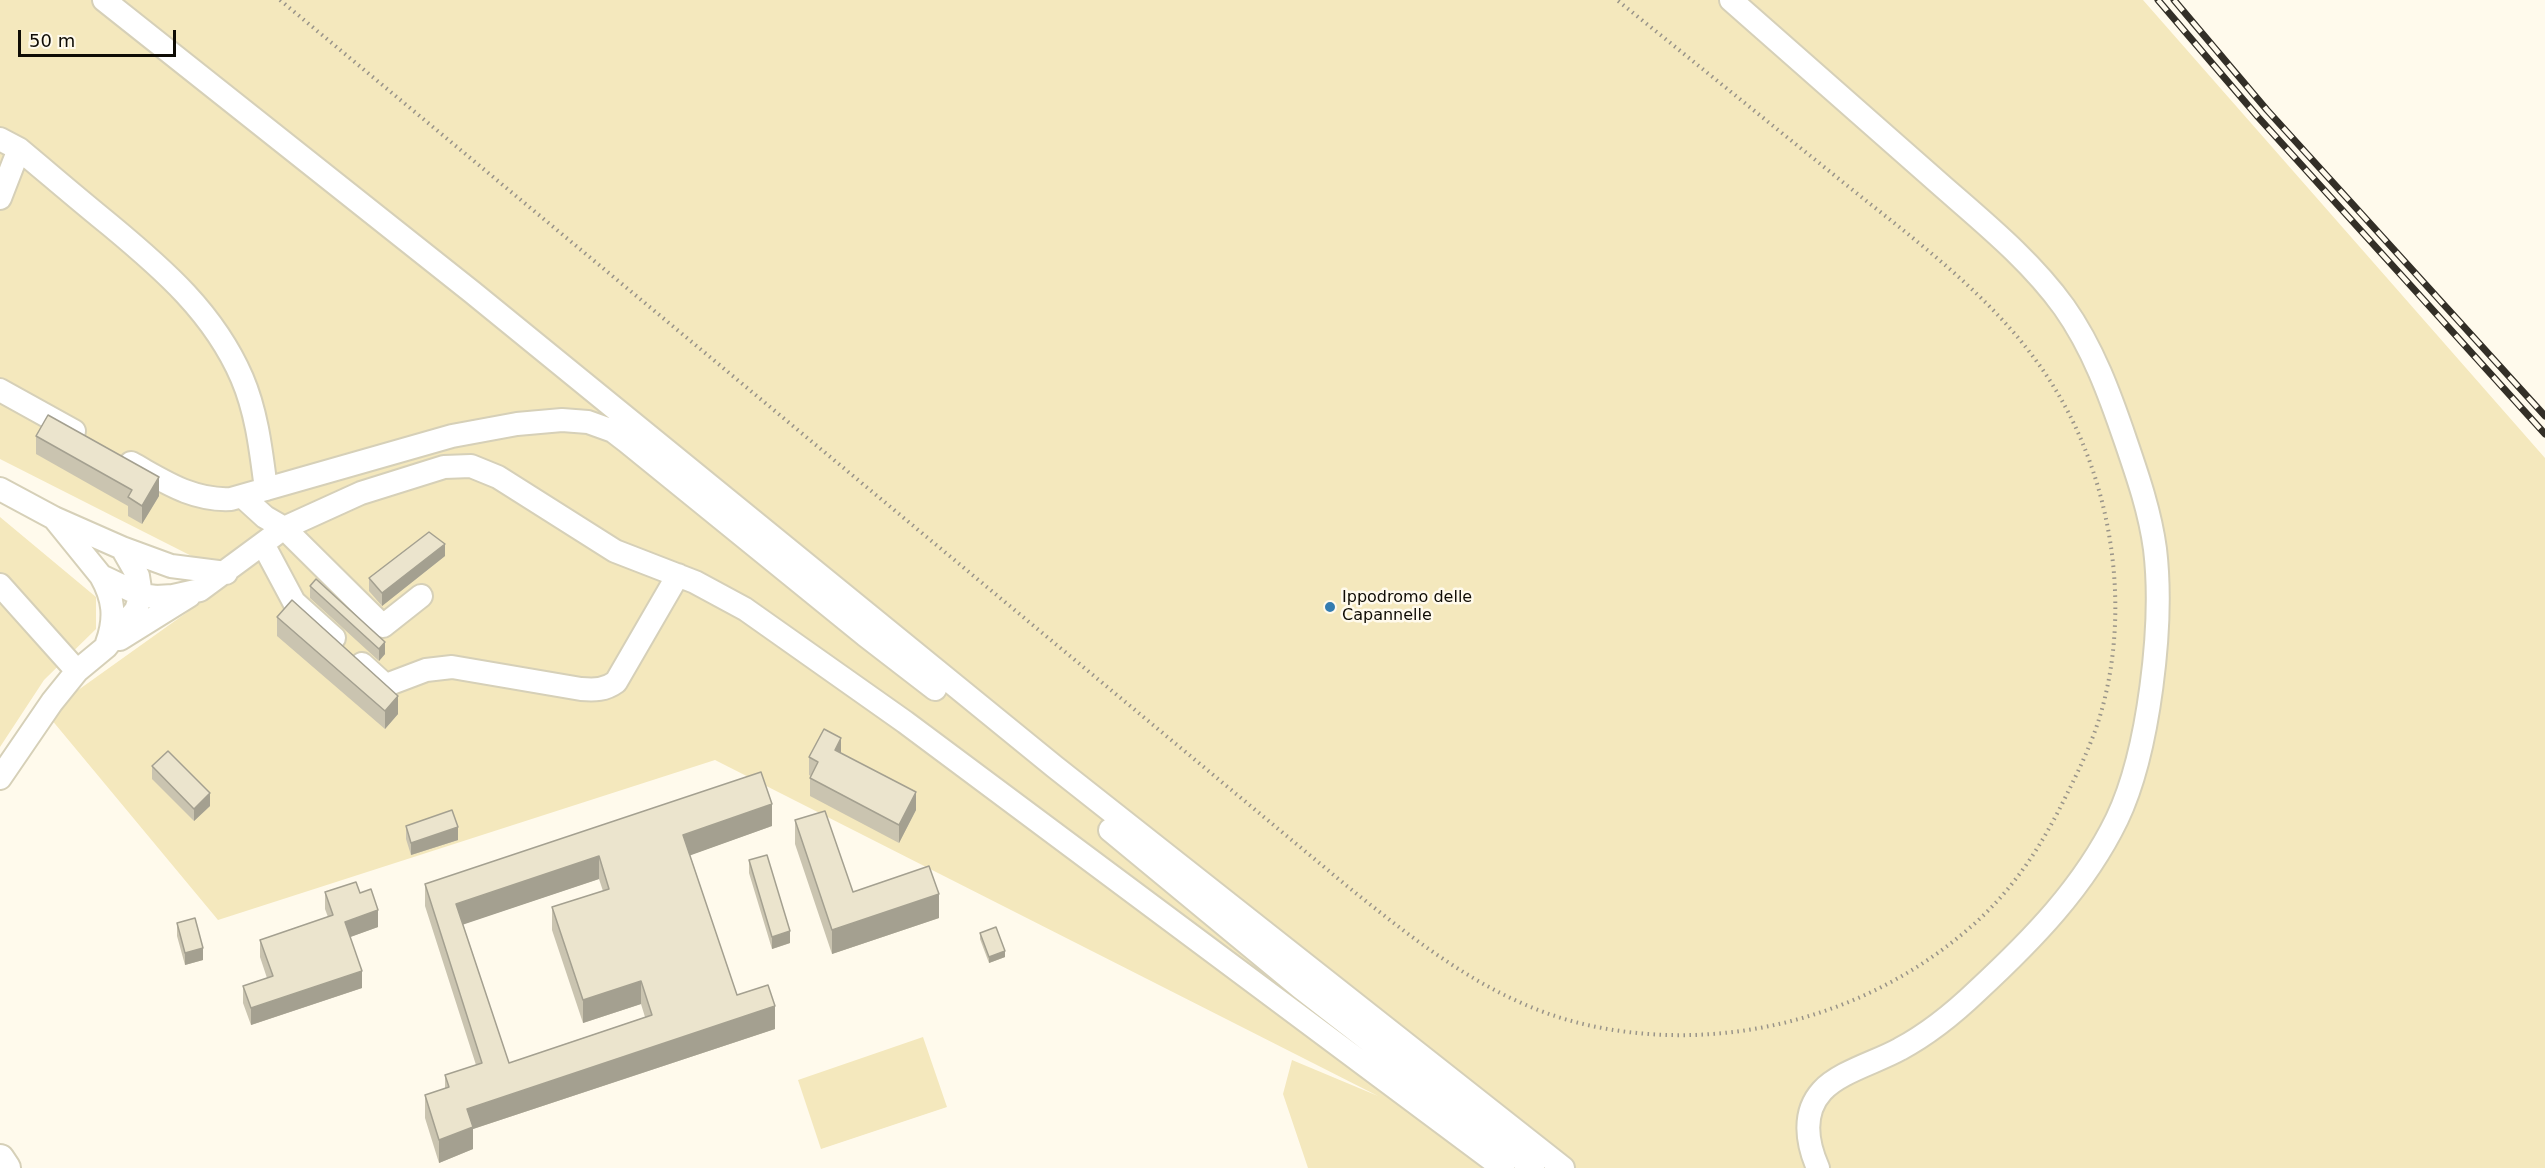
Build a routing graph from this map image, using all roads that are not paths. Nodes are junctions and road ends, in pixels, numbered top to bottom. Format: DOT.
graph roads {
  1 [pos="104,0"];
  2 [pos="1731,0"];
  3 [pos="9,144"];
  4 [pos="0,198"];
  5 [pos="0,390"];
  6 [pos="92,441"];
  7 [pos="112,452"];
  8 [pos="0,489"];
  9 [pos="266,489"];
  10 [pos="243,497"];
  11 [pos="54,518"];
  12 [pos="284,528"];
  13 [pos="263,544"];
  14 [pos="122,548"];
  15 [pos="226,573"];
  16 [pos="678,575"];
  17 [pos="101,576"];
  18 [pos="0,585"];
  19 [pos="200,590"];
  20 [pos="141,595"];
  21 [pos="421,596"];
  22 [pos="106,647"];
  23 [pos="77,671"];
  24 [pos="0,778"];
  25 [pos="0,1159"];
  26 [pos="6,1168"];
  27 [pos="1503,1168"];
  28 [pos="1533,1168"];
  29 [pos="1563,1168"];
  30 [pos="1818,1168"];
  1 -- 29 [label="lane"];
  2 -- 30 [label="lane"];
  3 -- 4 [label="lane"];
  3 -- 9 [label="lane"];
  5 -- 6 [label="lane"];
  7 -- 10 [label="lane"];
  8 -- 11 [label="lane"];
  9 -- 10 [label="lane"];
  9 -- 28 [label="lane"];
  10 -- 12 [label="lane"];
  11 -- 14 [label="lane"];
  11 -- 17 [label="lane"];
  12 -- 13 [label="lane"];
  12 -- 16 [label="lane"];
  12 -- 21 [label="lane"];
  13 -- 15 [label="lane"];
  13 -- 16 [label="lane"];
  14 -- 15 [label="lane"];
  14 -- 20 [label="lane"];
  15 -- 19 [label="lane"];
  16 -- 27 [label="lane"];
  17 -- 20 [label="lane"];
  17 -- 22 [label="lane"];
  18 -- 23 [label="lane"];
  19 -- 20 [label="lane"];
  19 -- 22 [label="lane"];
  20 -- 22 [label="lane"];
  22 -- 23 [label="lane"];
  23 -- 24 [label="lane"];
  25 -- 26 [label="main road"];
}
